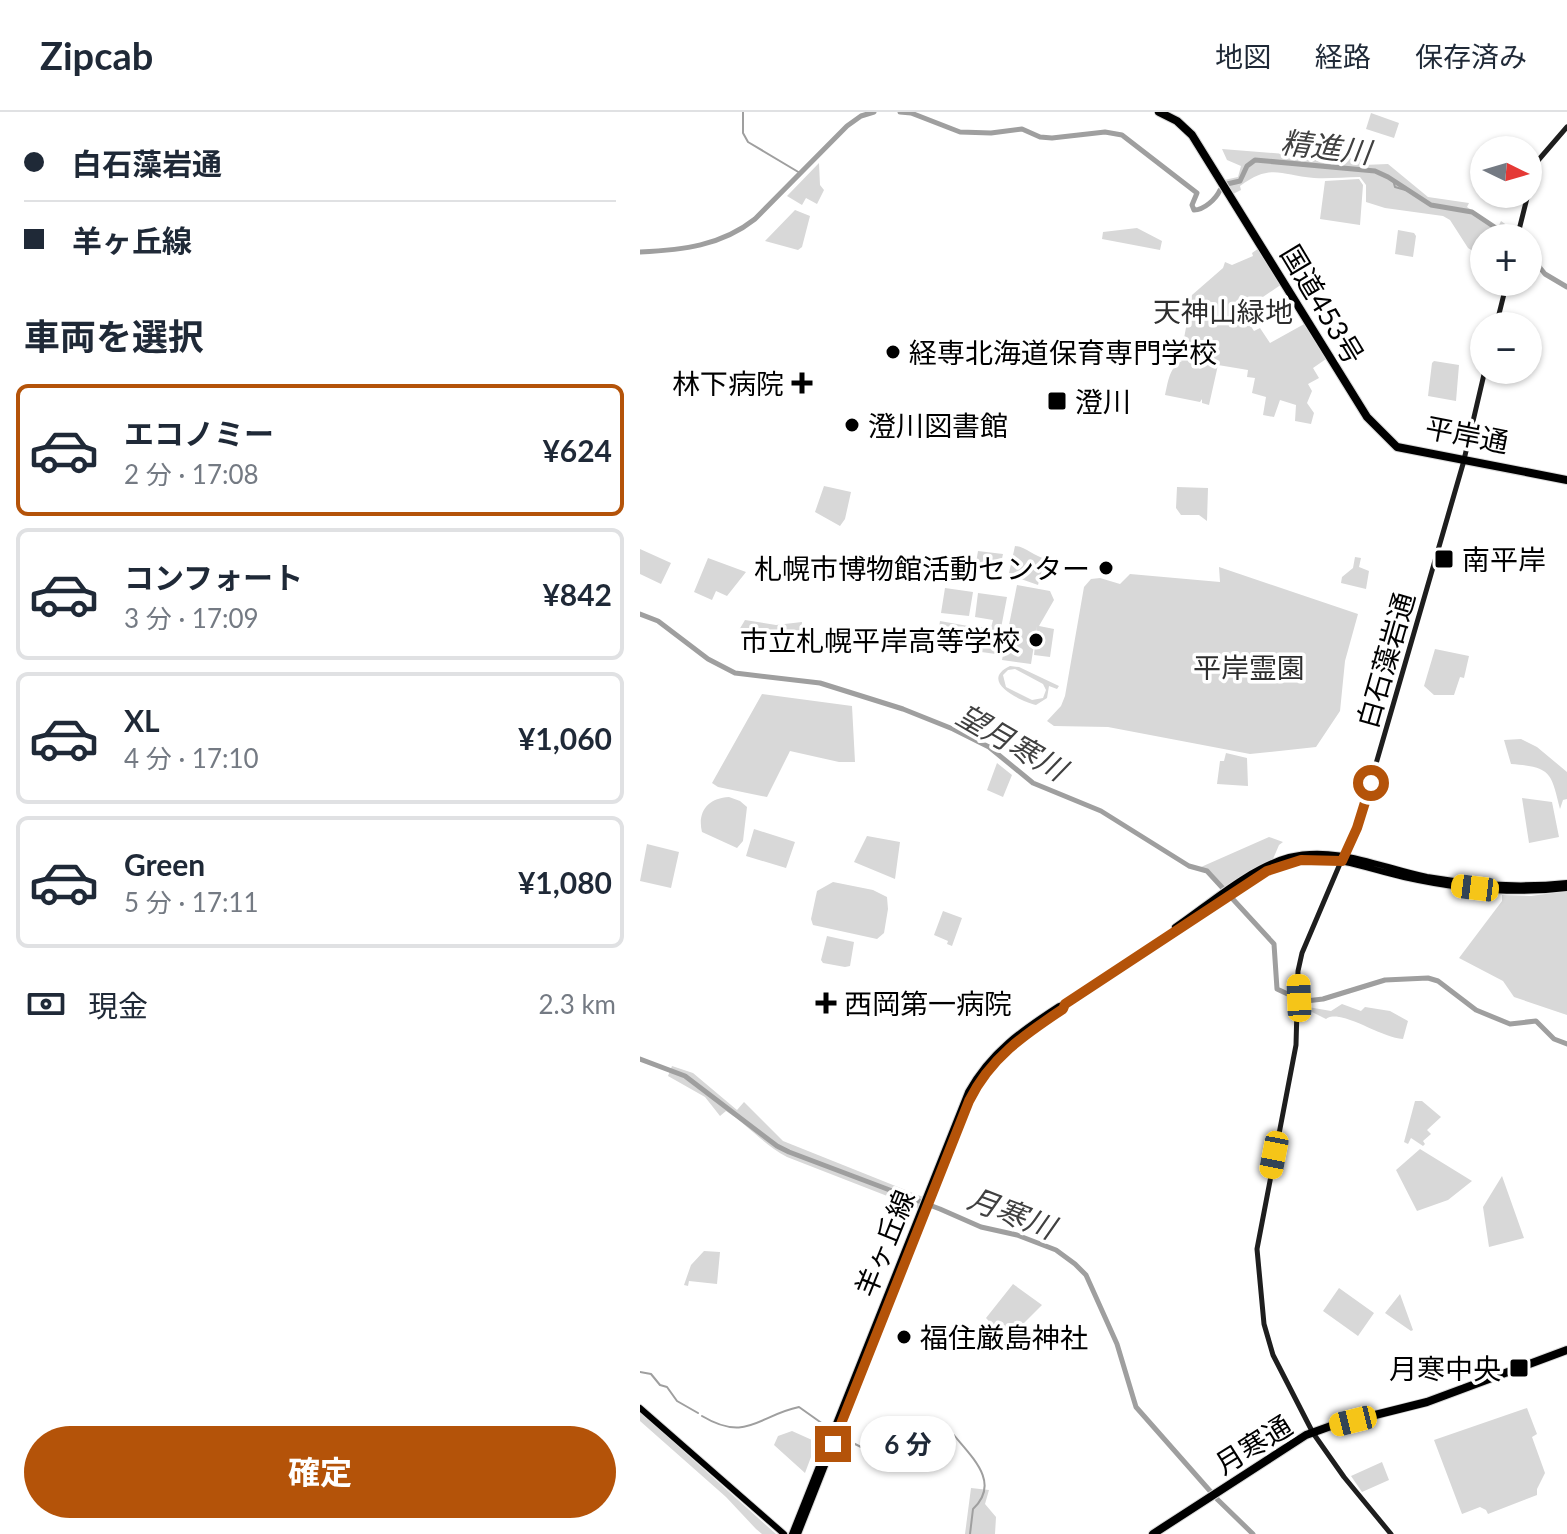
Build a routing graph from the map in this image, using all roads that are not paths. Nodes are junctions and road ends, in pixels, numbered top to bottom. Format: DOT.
graph roads {
  1 [pos="1159,112"];
  2 [pos="1567,127"];
  3 [pos="1542,156"];
  4 [pos="1482,384"];
  5 [pos="1393,444"];
  6 [pos="1464,458"];
  7 [pos="1567,478"];
  8 [pos="1343,859"];
  9 [pos="1567,885"];
  10 [pos="1567,1350"];
  11 [pos="640,1408"];
  12 [pos="1313,1433"];
  13 [pos="781,1534"];
  14 [pos="795,1534"];
  15 [pos="1153,1534"];
  16 [pos="1391,1534"];
  1 -- 5 [label="highway, 国道453号"];
  2 -- 3 [label="main road"];
  4 -- 6 [label="main road, 白石藻岩通"];
  5 -- 6 [label="highway, 平岸通"];
  6 -- 7 [label="highway, 平岸通"];
  6 -- 8 [label="main road, 白石藻岩通"];
  8 -- 9 [label="main road, 羊ヶ丘線"];
  8 -- 12 [label="main road, 白石藻岩通"];
  8 -- 14 [label="main road, 羊ヶ丘線"];
  10 -- 12 [label="highway, 月寒通"];
  11 -- 13 [label="main road"];
  12 -- 15 [label="highway, 月寒通"];
  12 -- 16 [label="main road, 白石藻岩通"];
}
